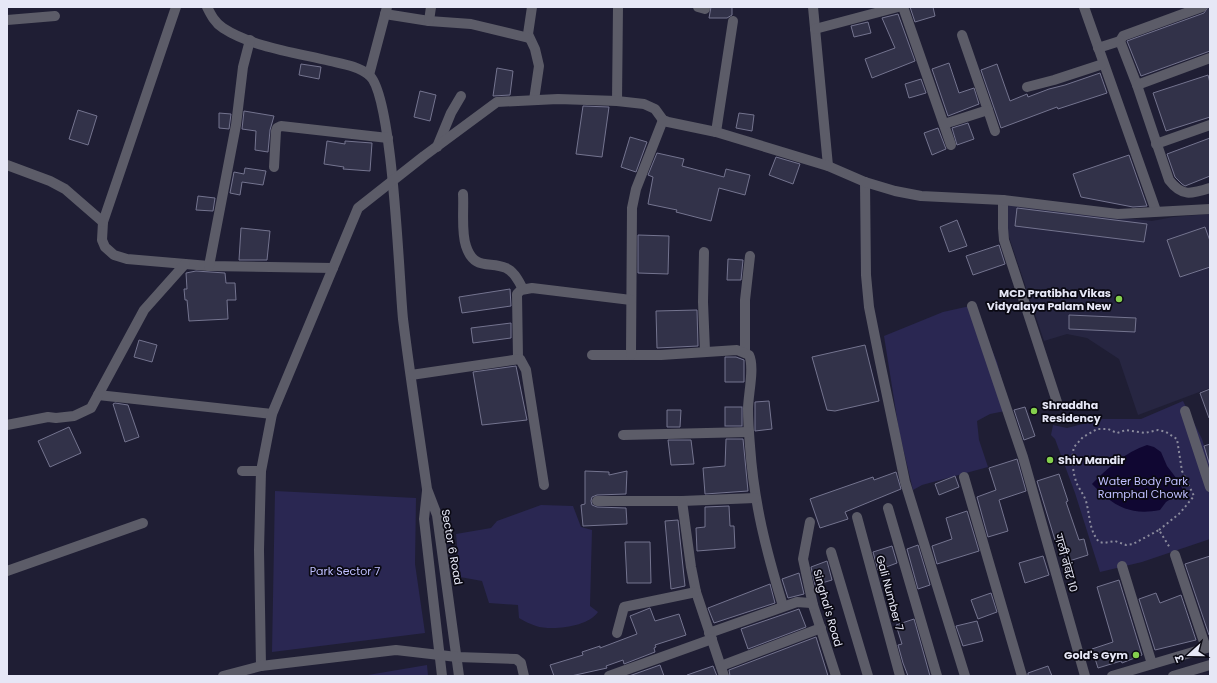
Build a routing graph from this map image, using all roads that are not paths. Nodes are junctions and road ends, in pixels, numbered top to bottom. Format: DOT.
graph roads {
  1 [pos="176,7"];
  2 [pos="206,7"];
  3 [pos="431,7"];
  4 [pos="532,7"];
  5 [pos="618,7"];
  6 [pos="813,7"];
  7 [pos="898,7"];
  8 [pos="903,7"];
  9 [pos="1084,7"];
  10 [pos="1202,7"];
  11 [pos="386,10"];
  12 [pos="55,16"];
  13 [pos="7,20"];
  14 [pos="429,21"];
  15 [pos="733,21"];
  16 [pos="815,29"];
  17 [pos="962,35"];
  18 [pos="529,38"];
  19 [pos="250,40"];
  20 [pos="1120,40"];
  21 [pos="1098,48"];
  22 [pos="1210,58"];
  23 [pos="1103,64"];
  24 [pos="369,75"];
  25 [pos="1137,85"];
  26 [pos="1027,87"];
  27 [pos="461,96"];
  28 [pos="534,100"];
  29 [pos="617,101"];
  30 [pos="988,110"];
  31 [pos="663,120"];
  32 [pos="944,124"];
  33 [pos="1210,125"];
  34 [pos="995,131"];
  35 [pos="716,132"];
  36 [pos="388,138"];
  37 [pos="1156,144"];
  38 [pos="951,145"];
  39 [pos="437,147"];
  40 [pos="7,165"];
  41 [pos="828,166"];
  42 [pos="274,167"];
  43 [pos="392,181"];
  44 [pos="865,182"];
  45 [pos="1210,188"];
  46 [pos="463,194"];
  47 [pos="1004,200"];
  48 [pos="1210,209"];
  49 [pos="1156,212"];
  50 [pos="103,222"];
  51 [pos="704,252"];
  52 [pos="750,256"];
  53 [pos="185,264"];
  54 [pos="210,266"];
  55 [pos="333,268"];
  56 [pos="523,289"];
  57 [pos="631,300"];
  58 [pos="972,306"];
  59 [pos="705,351"];
  60 [pos="745,352"];
  61 [pos="592,355"];
  62 [pos="631,355"];
  63 [pos="518,358"];
  64 [pos="411,375"];
  65 [pos="98,396"];
  66 [pos="1057,402"];
  67 [pos="1186,411"];
  68 [pos="272,414"];
  69 [pos="7,425"];
  70 [pos="749,432"];
  71 [pos="623,435"];
  72 [pos="242,471"];
  73 [pos="261,471"];
  74 [pos="964,477"];
  75 [pos="544,485"];
  76 [pos="1210,487"];
  77 [pos="427,490"];
  78 [pos="755,498"];
  79 [pos="597,501"];
  80 [pos="682,501"];
  81 [pos="888,508"];
  82 [pos="857,517"];
  83 [pos="810,522"];
  84 [pos="142,524"];
  85 [pos="832,552"];
  86 [pos="1173,553"];
  87 [pos="1122,566"];
  88 [pos="7,571"];
  89 [pos="696,592"];
  90 [pos="813,605"];
  91 [pos="783,606"];
  92 [pos="822,628"];
  93 [pos="617,633"];
  94 [pos="711,636"];
  95 [pos="1208,648"];
  96 [pos="438,654"];
  97 [pos="457,657"];
  98 [pos="1152,664"];
  99 [pos="1210,665"];
  100 [pos="261,666"];
  101 [pos="723,671"];
  102 [pos="624,674"];
  103 [pos="223,676"];
  104 [pos="442,676"];
  105 [pos="459,676"];
  106 [pos="524,676"];
  107 [pos="609,676"];
  108 [pos="836,676"];
  109 [pos="868,676"];
  110 [pos="900,676"];
  111 [pos="937,676"];
  112 [pos="964,676"];
  113 [pos="1022,676"];
  114 [pos="1085,676"];
  115 [pos="1112,676"];
  116 [pos="1173,676"];
  1 -- 50 [label="street"];
  2 -- 19 [label="street"];
  3 -- 14 [label="street"];
  4 -- 18 [label="street"];
  5 -- 29 [label="street"];
  6 -- 16 [label="street"];
  7 -- 16 [label="street"];
  8 -- 32 [label="street"];
  9 -- 21 [label="street"];
  10 -- 20 [label="street"];
  11 -- 14 [label="street"];
  11 -- 24 [label="street"];
  12 -- 13 [label="street"];
  14 -- 18 [label="street"];
  15 -- 35 [label="street"];
  16 -- 41 [label="street"];
  17 -- 30 [label="street"];
  18 -- 28 [label="street"];
  19 -- 24 [label="street"];
  19 -- 54 [label="street"];
  20 -- 21 [label="street"];
  20 -- 25 [label="street"];
  21 -- 23 [label="street"];
  22 -- 25 [label="street"];
  23 -- 26 [label="street"];
  23 -- 49 [label="street"];
  24 -- 36 [label="street"];
  25 -- 37 [label="street"];
  27 -- 39 [label="street"];
  28 -- 29 [label="street"];
  28 -- 39 [label="street"];
  29 -- 31 [label="street"];
  30 -- 32 [label="street"];
  30 -- 34 [label="street"];
  31 -- 35 [label="street"];
  31 -- 57 [label="street"];
  32 -- 38 [label="street"];
  33 -- 37 [label="street"];
  35 -- 41 [label="street"];
  36 -- 42 [label="street"];
  36 -- 43 [label="street"];
  37 -- 45 [label="street"];
  39 -- 43 [label="street"];
  40 -- 50 [label="street"];
  41 -- 44 [label="street"];
  43 -- 55 [label="street"];
  43 -- 64 [label="street"];
  44 -- 47 [label="street"];
  44 -- 112 [label="street"];
  46 -- 56 [label="street"];
  47 -- 49 [label="street"];
  47 -- 66 [label="street"];
  48 -- 49 [label="street"];
  50 -- 53 [label="street"];
  51 -- 59 [label="street"];
  52 -- 60 [label="street"];
  53 -- 54 [label="street"];
  53 -- 65 [label="street"];
  54 -- 55 [label="street"];
  55 -- 68 [label="street"];
  56 -- 57 [label="street"];
  56 -- 63 [label="street"];
  57 -- 62 [label="street"];
  58 -- 114 [label="street, गली नंबर १०"];
  59 -- 60 [label="street"];
  59 -- 62 [label="street"];
  60 -- 70 [label="street"];
  61 -- 62 [label="street"];
  63 -- 64 [label="street"];
  63 -- 75 [label="street"];
  64 -- 77 [label="street"];
  65 -- 68 [label="street"];
  65 -- 69 [label="street"];
  67 -- 76 [label="street"];
  68 -- 73 [label="street"];
  70 -- 71 [label="street"];
  70 -- 78 [label="street"];
  72 -- 73 [label="street"];
  73 -- 100 [label="street"];
  74 -- 113 [label="street"];
  77 -- 96 [label="street, Sector 6 Road"];
  77 -- 97 [label="street, Sector 6 Road"];
  78 -- 80 [label="street"];
  78 -- 91 [label="street"];
  79 -- 80 [label="street"];
  80 -- 89 [label="street"];
  81 -- 111 [label="street"];
  82 -- 110 [label="street, Gali Number 7"];
  83 -- 90 [label="street, Singhal's Road"];
  84 -- 88 [label="street"];
  85 -- 109 [label="street"];
  86 -- 95 [label="street"];
  87 -- 98 [label="street"];
  89 -- 93 [label="street"];
  89 -- 94 [label="street"];
  90 -- 91 [label="street"];
  90 -- 92 [label="street, Singhal's Road"];
  91 -- 94 [label="street"];
  92 -- 101 [label="street"];
  92 -- 108 [label="street, Singhal's Road"];
  94 -- 101 [label="street"];
  94 -- 102 [label="street"];
  95 -- 98 [label="street"];
  96 -- 97 [label="street"];
  96 -- 100 [label="street"];
  96 -- 104 [label="street, Sector 6 Road"];
  97 -- 105 [label="street, Sector 6 Road"];
  97 -- 106 [label="street"];
  98 -- 115 [label="street"];
  99 -- 116 [label="street"];
  100 -- 103 [label="street"];
  102 -- 107 [label="street"];
}
